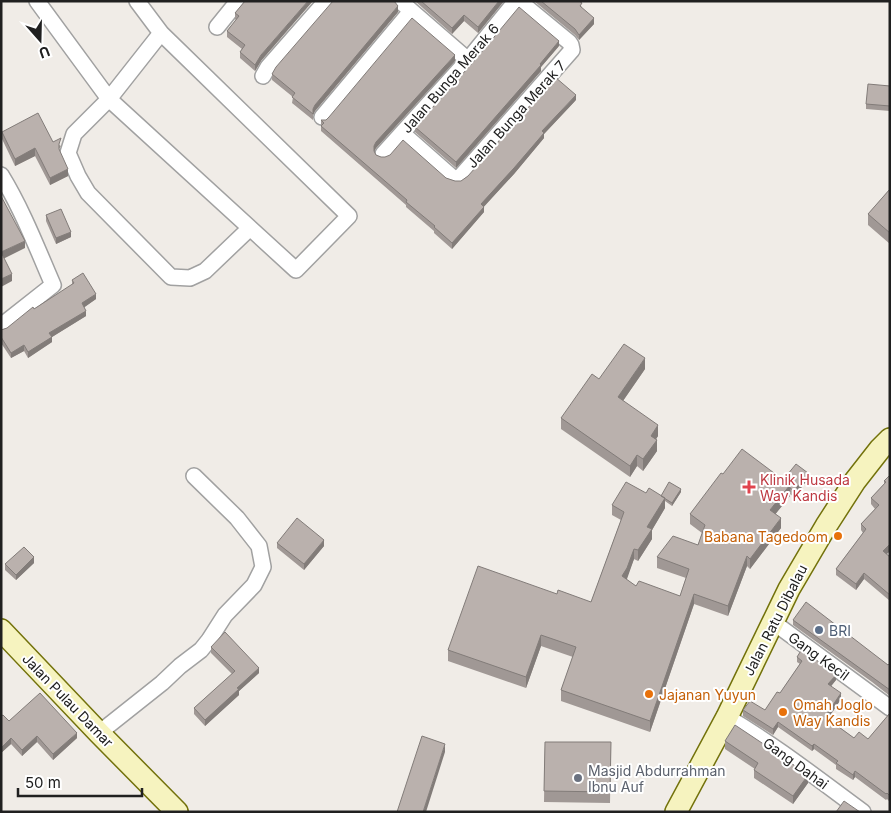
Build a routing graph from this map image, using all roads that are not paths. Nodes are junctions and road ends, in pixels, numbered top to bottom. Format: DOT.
graph roads {
  1 [pos="37,1"];
  2 [pos="137,1"];
  3 [pos="238,1"];
  4 [pos="326,1"];
  5 [pos="517,1"];
  6 [pos="405,6"];
  7 [pos="217,27"];
  8 [pos="161,33"];
  9 [pos="468,60"];
  10 [pos="263,76"];
  11 [pos="109,99"];
  12 [pos="322,117"];
  13 [pos="402,133"];
  14 [pos="383,154"];
  15 [pos="1,175"];
  16 [pos="250,228"];
  17 [pos="1,326"];
  18 [pos="886,449"];
  19 [pos="194,476"];
  20 [pos="773,622"];
  21 [pos="1,630"];
  22 [pos="890,708"];
  23 [pos="727,717"];
  24 [pos="99,733"];
  25 [pos="177,812"];
  26 [pos="676,812"];
  27 [pos="863,812"];
  1 -- 11 [label="street"];
  2 -- 8 [label="street"];
  3 -- 7 [label="street"];
  4 -- 10 [label="street"];
  5 -- 9 [label="street, Jalan Bunga Merak 6"];
  5 -- 13 [label="street, Jalan Bunga Merak 7"];
  6 -- 9 [label="street"];
  6 -- 12 [label="street"];
  8 -- 11 [label="street"];
  8 -- 16 [label="street"];
  9 -- 13 [label="street, Jalan Bunga Merak 6"];
  11 -- 16 [label="street"];
  11 -- 16 [label="street"];
  13 -- 14 [label="street, Jalan Bunga Merak 6"];
  15 -- 17 [label="street"];
  18 -- 20 [label="main road, Jalan Ratu Dibalau"];
  19 -- 24 [label="street"];
  20 -- 22 [label="street, Gang Kecil"];
  20 -- 23 [label="main road, Jalan Ratu Dibalau"];
  21 -- 24 [label="main road, Jalan Pulau Damar"];
  23 -- 26 [label="main road, Jalan Ratu Dibalau"];
  23 -- 27 [label="street, Gang Dahai"];
  24 -- 25 [label="main road, Jalan Pulau Damar"];
}
